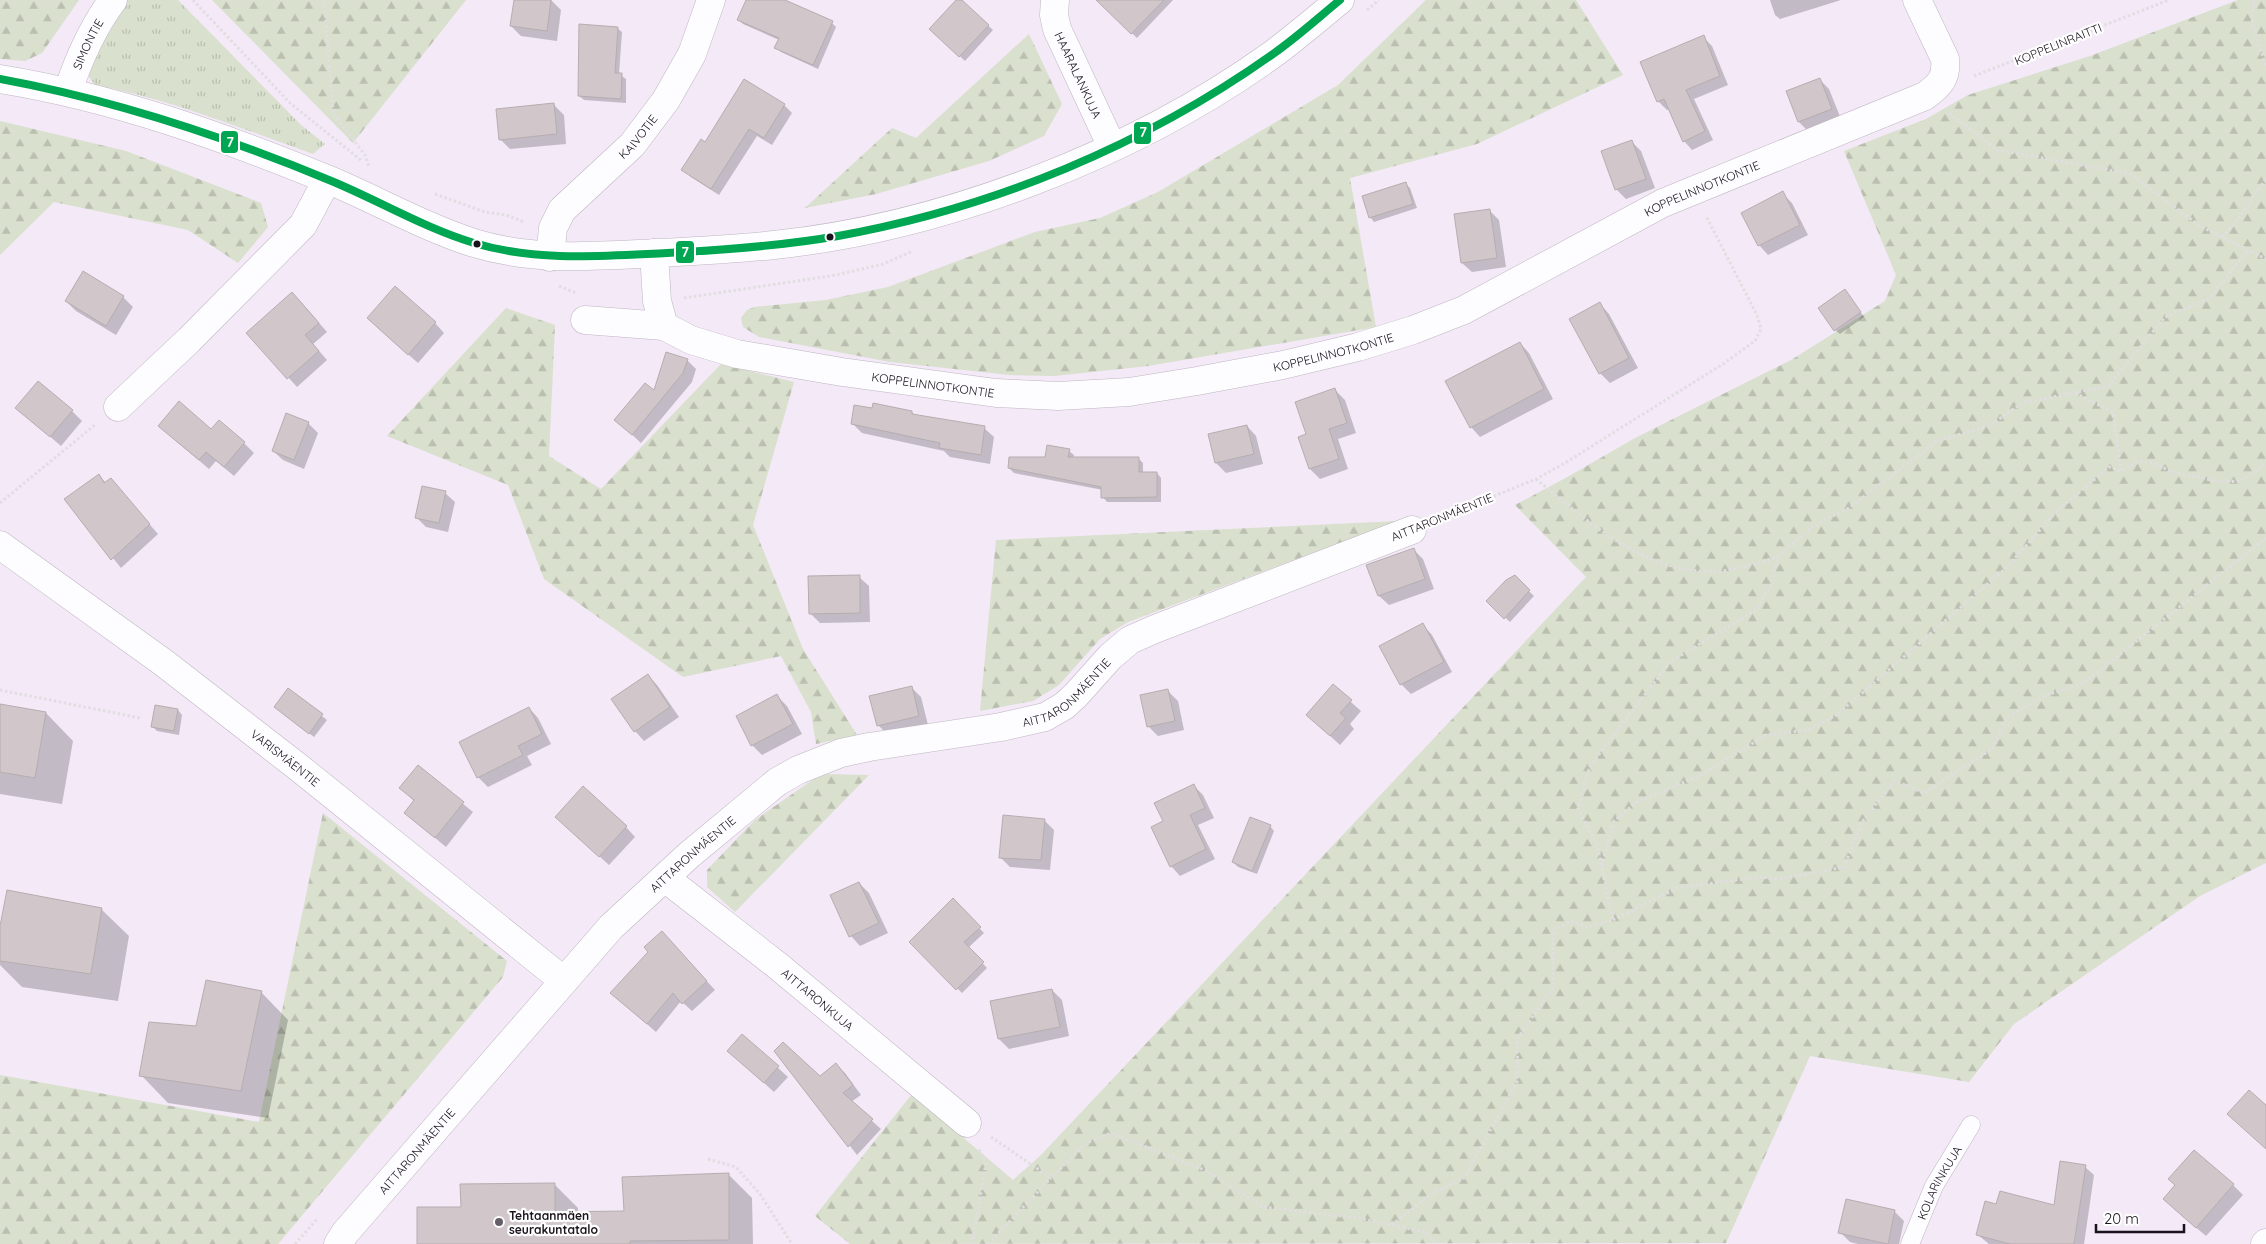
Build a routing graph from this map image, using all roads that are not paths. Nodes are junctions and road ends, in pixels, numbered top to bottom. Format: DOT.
graph roads {
  1 [pos="113,0"];
  2 [pos="710,0"];
  3 [pos="1055,0"];
  4 [pos="1340,0"];
  5 [pos="1917,0"];
  6 [pos="0,79"];
  7 [pos="68,91"];
  8 [pos="1112,147"];
  9 [pos="327,180"];
  10 [pos="654,253"];
  11 [pos="550,257"];
  12 [pos="585,320"];
  13 [pos="664,326"];
  14 [pos="118,406"];
  15 [pos="1412,530"];
  16 [pos="0,546"];
  17 [pos="665,878"];
  18 [pos="564,981"];
  19 [pos="967,1123"];
  20 [pos="1971,1125"];
  21 [pos="338,1244"];
  22 [pos="1910,1244"];
  1 -- 7 [label="street, SIMONTIE"];
  2 -- 11 [label="street, KAIVOTIE"];
  3 -- 8 [label="street, HAARALANKUJA"];
  4 -- 8 [label="street"];
  5 -- 13 [label="street, KOPPELINNOTKONTIE"];
  6 -- 7 [label="street"];
  7 -- 9 [label="street"];
  8 -- 10 [label="street"];
  9 -- 11 [label="street"];
  9 -- 14 [label="street"];
  10 -- 11 [label="street"];
  10 -- 13 [label="street"];
  12 -- 13 [label="street"];
  15 -- 17 [label="street, AITTARONMÄENTIE"];
  16 -- 18 [label="street, VARISMÄENTIE"];
  17 -- 18 [label="street, AITTARONMÄENTIE"];
  17 -- 19 [label="street, AITTARONKUJA"];
  18 -- 21 [label="street, AITTARONMÄENTIE"];
  20 -- 22 [label="lane, KOLARINKUJA"];
}
